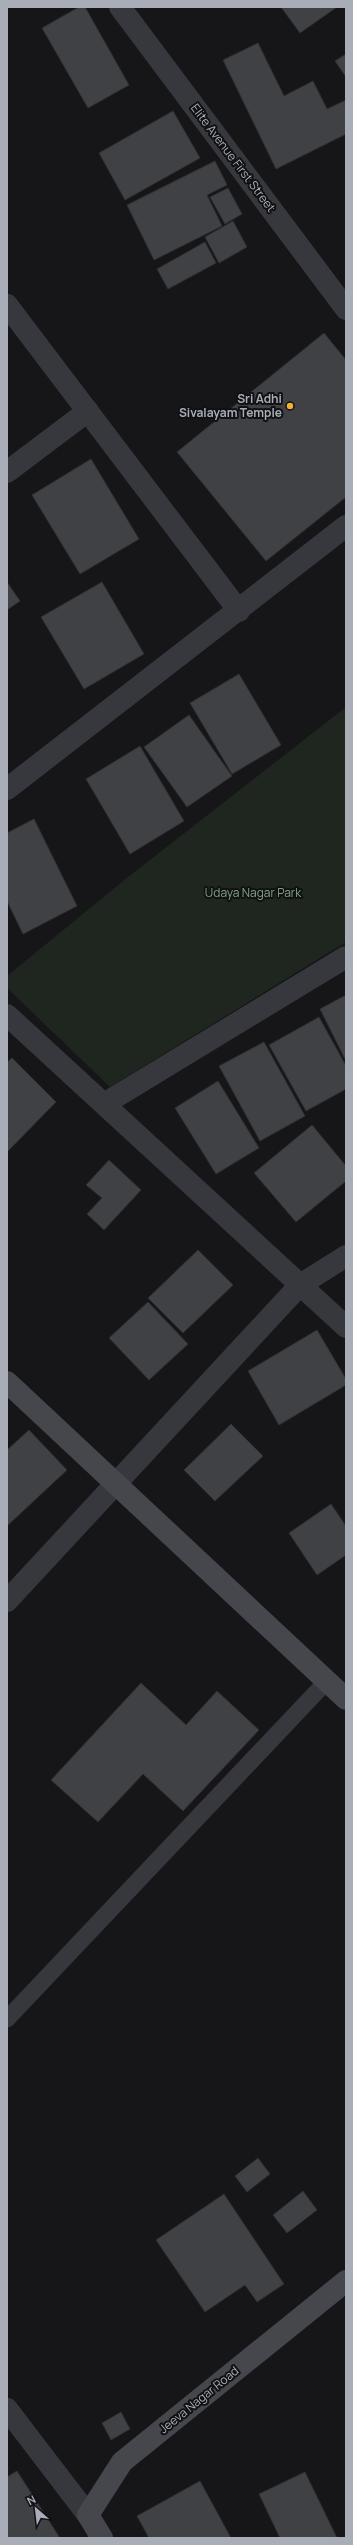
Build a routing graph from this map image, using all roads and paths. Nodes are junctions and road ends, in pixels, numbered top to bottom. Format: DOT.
graph roads {
  1 [pos="120,7"];
  2 [pos="7,305"];
  3 [pos="346,309"];
  4 [pos="88,411"];
  5 [pos="7,472"];
  6 [pos="346,526"];
  7 [pos="239,611"];
  8 [pos="7,789"];
  9 [pos="346,957"];
  10 [pos="7,1015"];
  11 [pos="104,1104"];
  12 [pos="346,1256"];
  13 [pos="300,1285"];
  14 [pos="346,1327"];
  15 [pos="7,1382"];
  16 [pos="116,1483"];
  17 [pos="7,1600"];
  18 [pos="326,1682"];
  19 [pos="346,1699"];
  20 [pos="7,2019"];
  21 [pos="346,2281"];
  22 [pos="7,2409"];
  23 [pos="88,2516"];
  24 [pos="102,2538"];
  1 -- 3 [label="street, Elite Avenue First Street"];
  2 -- 4 [label="street"];
  4 -- 5 [label="street"];
  4 -- 7 [label="street"];
  6 -- 7 [label="street"];
  7 -- 8 [label="street"];
  9 -- 11 [label="street"];
  10 -- 11 [label="street"];
  11 -- 13 [label="street"];
  12 -- 13 [label="street"];
  13 -- 14 [label="street"];
  13 -- 16 [label="street"];
  15 -- 16 [label="street"];
  16 -- 17 [label="street"];
  16 -- 18 [label="street"];
  18 -- 19 [label="street"];
  18 -- 20 [label="lane"];
  21 -- 23 [label="street, Jeeva Nagar Road"];
  22 -- 23 [label="street"];
  23 -- 24 [label="street"];
}
